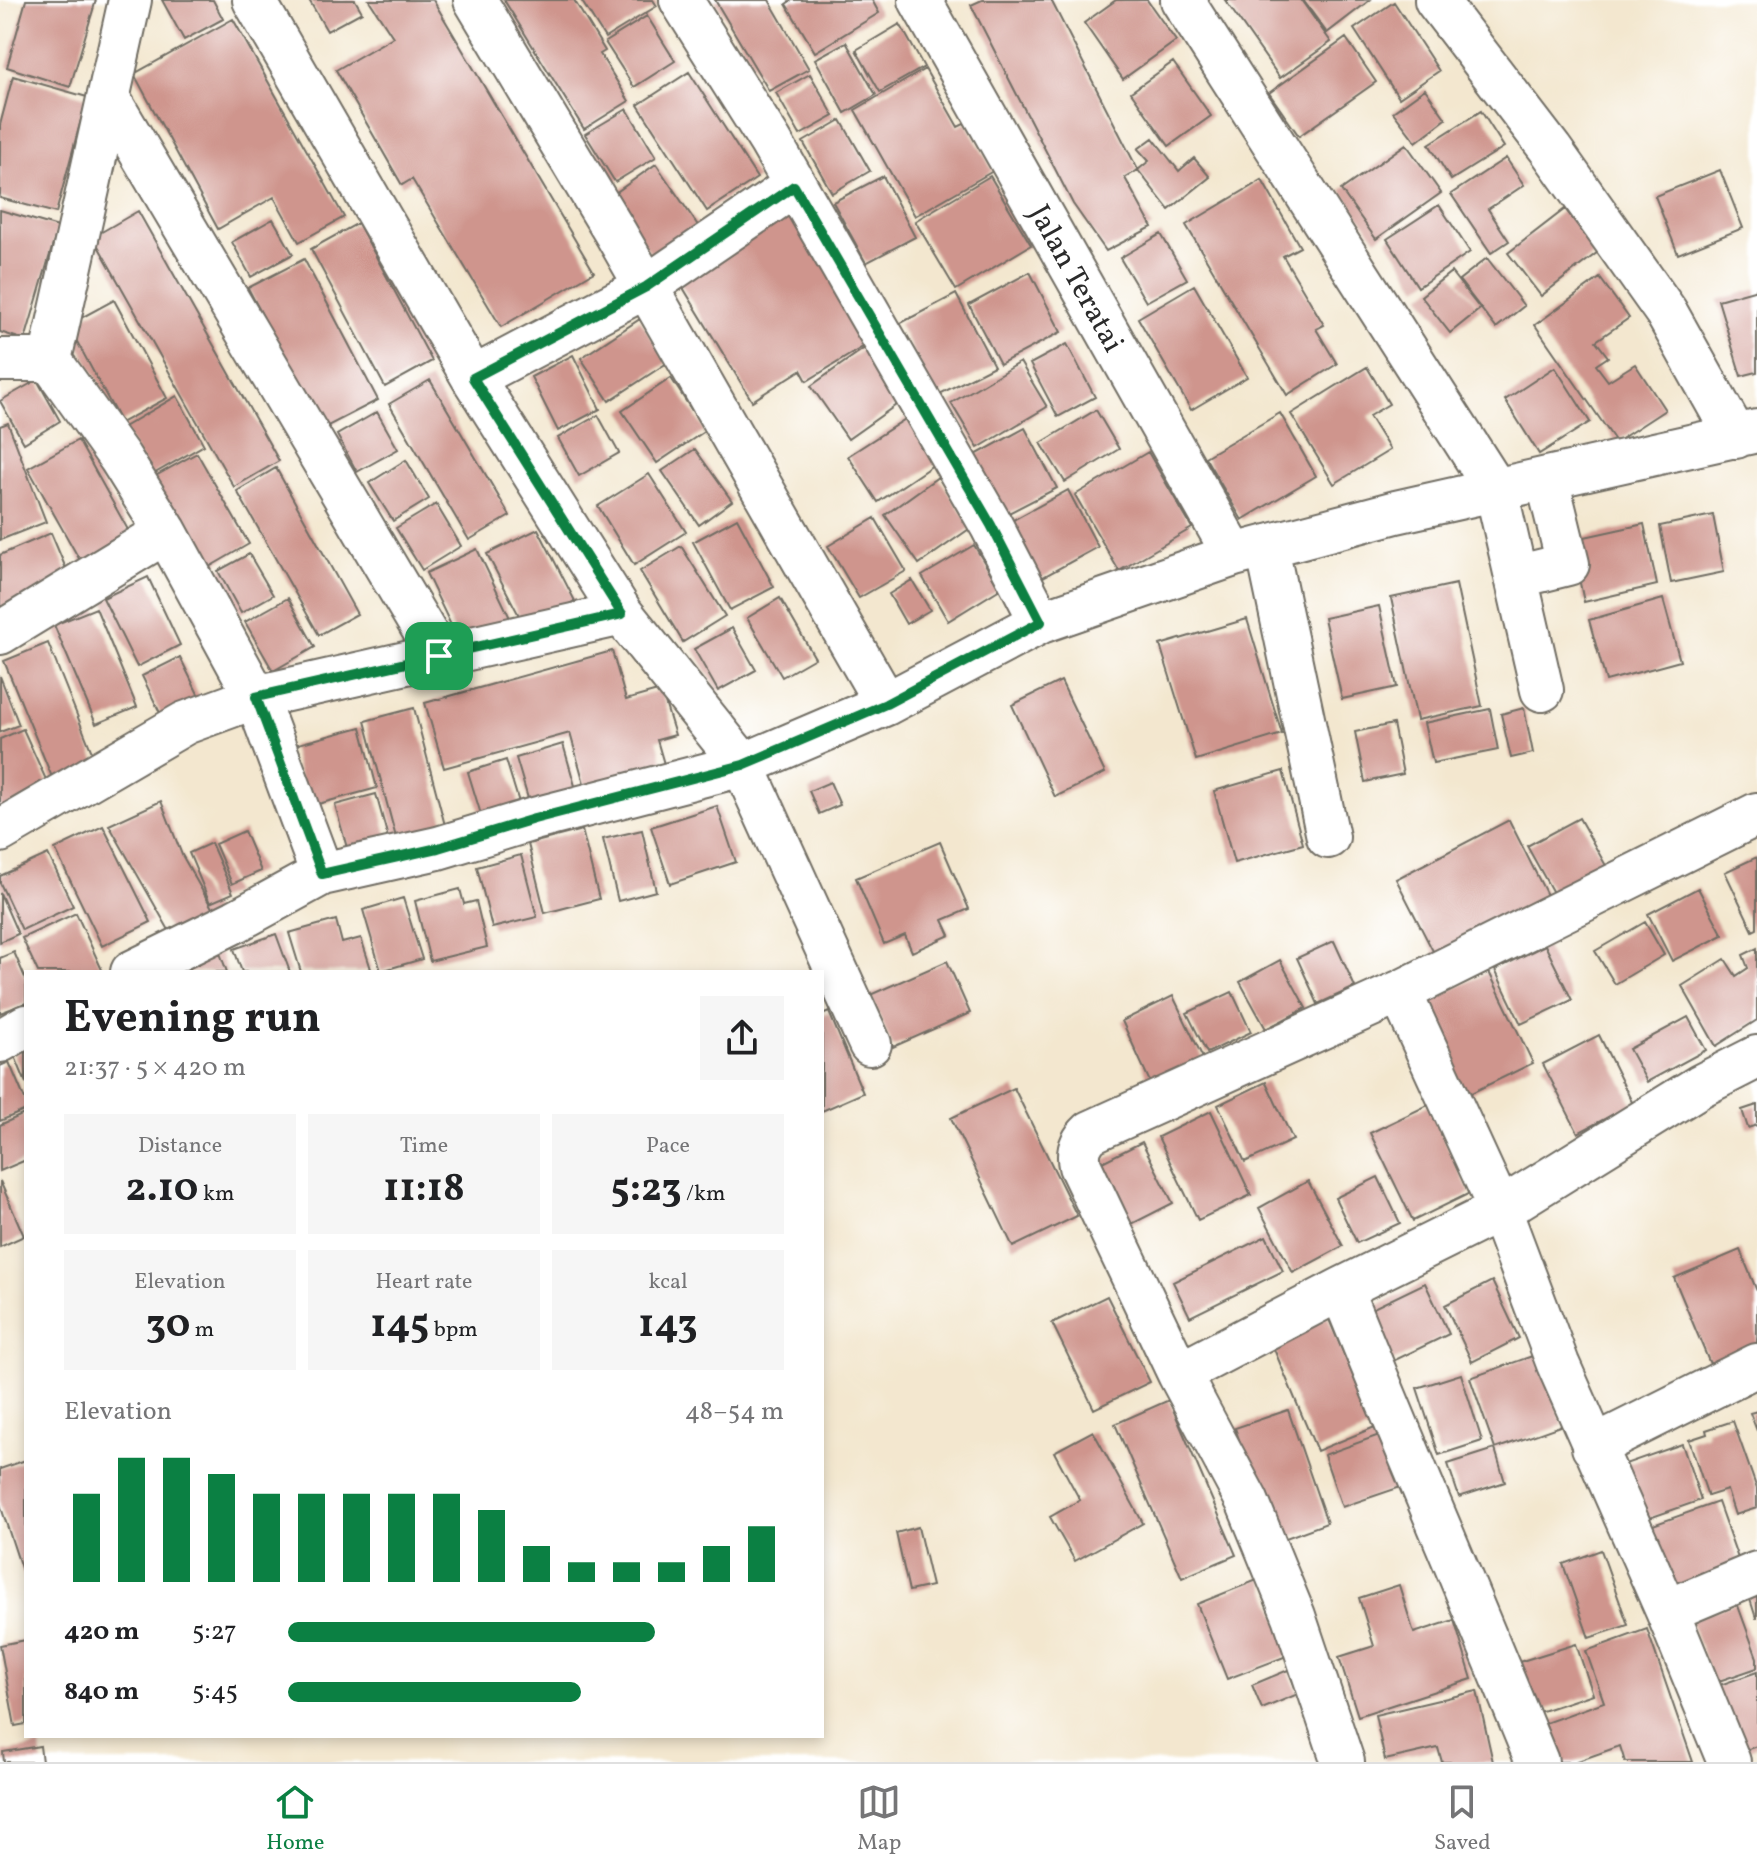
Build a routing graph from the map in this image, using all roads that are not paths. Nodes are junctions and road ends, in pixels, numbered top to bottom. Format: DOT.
graph roads {
  1 [pos="130,0"];
  2 [pos="254,0"];
  3 [pos="475,0"];
  4 [pos="681,0"];
  5 [pos="920,0"];
  6 [pos="1182,0"];
  7 [pos="1436,0"];
  8 [pos="110,101"];
  9 [pos="794,186"];
  10 [pos="646,287"];
  11 [pos="0,360"];
  12 [pos="50,360"];
  13 [pos="473,378"];
  14 [pos="1746,434"];
  15 [pos="1547,479"];
  16 [pos="1496,490"];
  17 [pos="166,532"];
  18 [pos="1250,552"];
  19 [pos="1516,577"];
  20 [pos="622,614"];
  21 [pos="1041,622"];
  22 [pos="0,633"];
  23 [pos="439,656"];
  24 [pos="1542,690"];
  25 [pos="256,697"];
  26 [pos="886,704"];
  27 [pos="743,765"];
  28 [pos="1757,814"];
  29 [pos="0,831"];
  30 [pos="1328,837"];
  31 [pos="322,874"];
  32 [pos="136,970"];
  33 [pos="1400,992"];
  34 [pos="24,1027"];
  35 [pos="0,1041"];
  36 [pos="870,1044"];
  37 [pos="1757,1057"];
  38 [pos="1500,1210"];
  39 [pos="1341,1289"];
  40 [pos="1757,1365"];
  41 [pos="1179,1374"];
  42 [pos="1593,1447"];
  43 [pos="1757,1573"];
  44 [pos="1667,1611"];
  45 [pos="1343,1762"];
  46 [pos="1537,1762"];
  47 [pos="1729,1762"];
  1 -- 8 [label="street"];
  2 -- 13 [label="street"];
  3 -- 10 [label="street"];
  4 -- 9 [label="street"];
  5 -- 18 [label="street, Jalan Teratai"];
  6 -- 16 [label="street"];
  7 -- 14 [label="street"];
  8 -- 12 [label="street"];
  8 -- 23 [label="street"];
  9 -- 10 [label="street"];
  9 -- 21 [label="street"];
  10 -- 13 [label="street"];
  10 -- 26 [label="street"];
  11 -- 12 [label="street"];
  12 -- 17 [label="street"];
  13 -- 20 [label="street"];
  14 -- 15 [label="street"];
  15 -- 16 [label="street"];
  15 -- 19 [label="street"];
  16 -- 18 [label="street"];
  16 -- 19 [label="street"];
  17 -- 22 [label="street"];
  17 -- 25 [label="street"];
  18 -- 21 [label="street"];
  18 -- 30 [label="street, Jalan Teratai"];
  19 -- 24 [label="street"];
  20 -- 23 [label="street"];
  20 -- 27 [label="street"];
  21 -- 26 [label="street"];
  23 -- 25 [label="street"];
  25 -- 29 [label="street"];
  25 -- 31 [label="street"];
  26 -- 27 [label="street"];
  27 -- 31 [label="street"];
  27 -- 36 [label="street"];
  28 -- 33 [label="street"];
  31 -- 32 [label="street"];
  33 -- 38 [label="street"];
  33 -- 41 [label="street"];
  34 -- 35 [label="street"];
  37 -- 38 [label="street"];
  38 -- 39 [label="street"];
  38 -- 42 [label="street"];
  39 -- 41 [label="street"];
  39 -- 46 [label="street"];
  40 -- 42 [label="street"];
  41 -- 45 [label="street"];
  42 -- 44 [label="street"];
  43 -- 44 [label="street"];
  44 -- 47 [label="street"];
}
